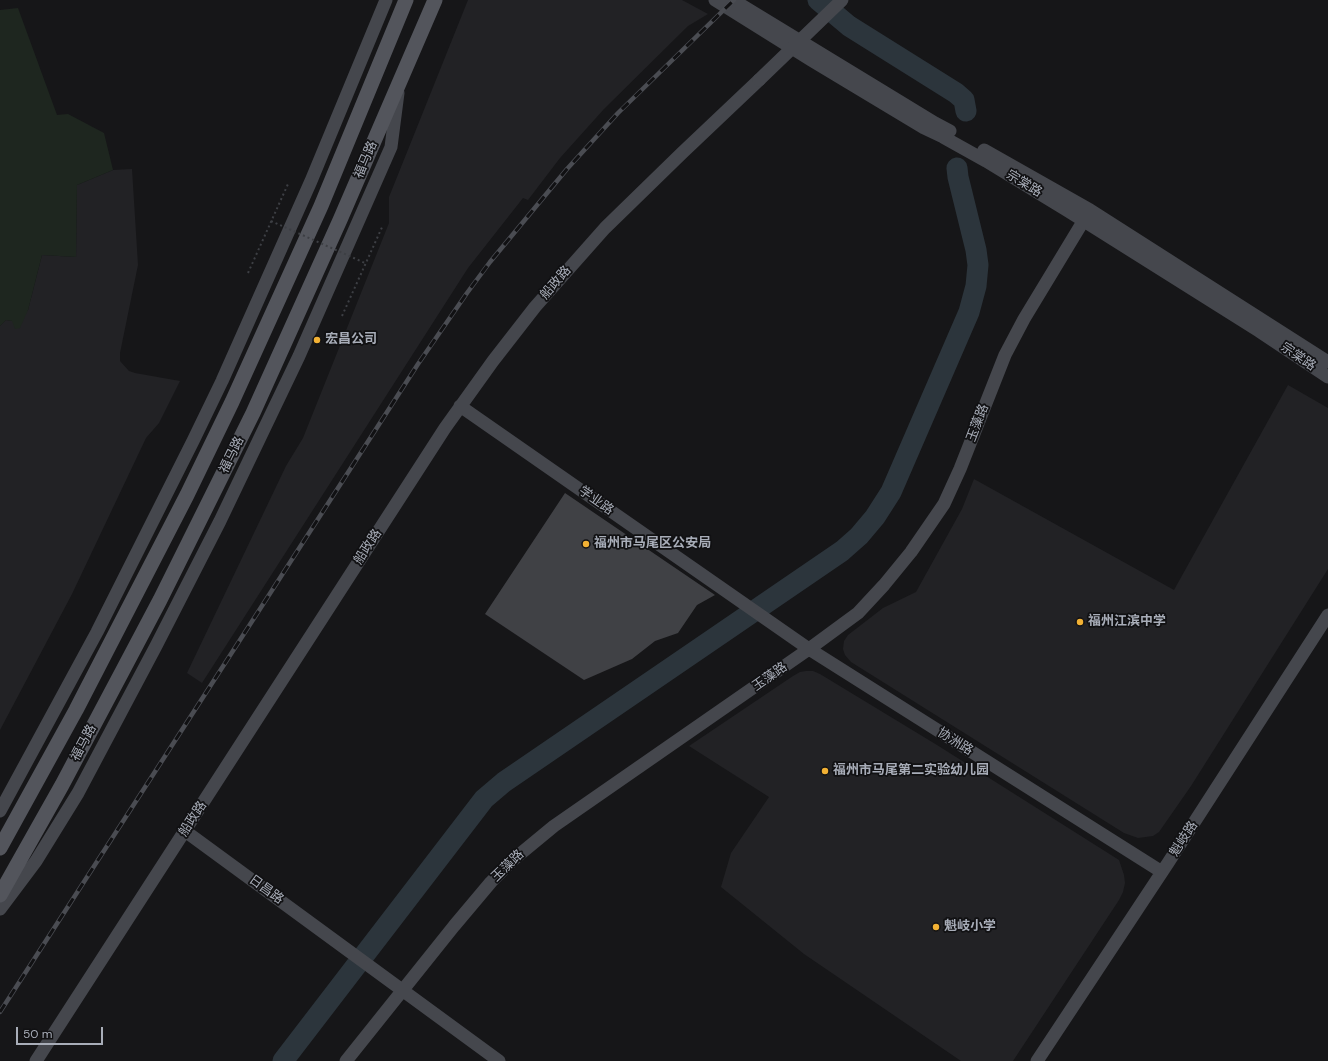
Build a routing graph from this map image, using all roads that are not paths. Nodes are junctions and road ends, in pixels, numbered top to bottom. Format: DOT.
graph roads {
  1 [pos="386,0"];
  2 [pos="406,0"];
  3 [pos="435,0"];
  4 [pos="715,0"];
  5 [pos="733,0"];
  6 [pos="842,0"];
  7 [pos="399,84"];
  8 [pos="1086,215"];
  9 [pos="1328,362"];
  10 [pos="1328,377"];
  11 [pos="460,406"];
  12 [pos="1328,615"];
  13 [pos="781,630"];
  14 [pos="809,650"];
  15 [pos="0,811"];
  16 [pos="185,831"];
  17 [pos="0,848"];
  18 [pos="1162,872"];
  19 [pos="0,895"];
  20 [pos="0,909"];
  21 [pos="402,990"];
  22 [pos="36,1061"];
  23 [pos="346,1061"];
  24 [pos="499,1061"];
  25 [pos="1037,1061"];
  1 -- 15 [label="street"];
  2 -- 17 [label="main road, 福马路"];
  3 -- 7 [label="main road, 福马路"];
  4 -- 8 [label="street, 宗棠路"];
  5 -- 8 [label="street, 宗棠路"];
  6 -- 11 [label="street, 船政路, bridge"];
  7 -- 19 [label="main road, 福马路"];
  7 -- 20 [label="street"];
  8 -- 9 [label="street, 宗棠路"];
  8 -- 10 [label="street, 宗棠路"];
  8 -- 14 [label="street, 玉藻路"];
  11 -- 13 [label="street, 学业路"];
  11 -- 16 [label="street, 船政路"];
  12 -- 18 [label="street, 魁岐路"];
  13 -- 14 [label="street, 协洲路"];
  14 -- 18 [label="street, 协洲路"];
  14 -- 21 [label="street, 玉藻路"];
  16 -- 21 [label="street, 日昌路"];
  16 -- 22 [label="street, 船政路"];
  18 -- 25 [label="street, 魁岐路"];
  21 -- 23 [label="street, 玉藻路"];
  21 -- 24 [label="street"];
}
